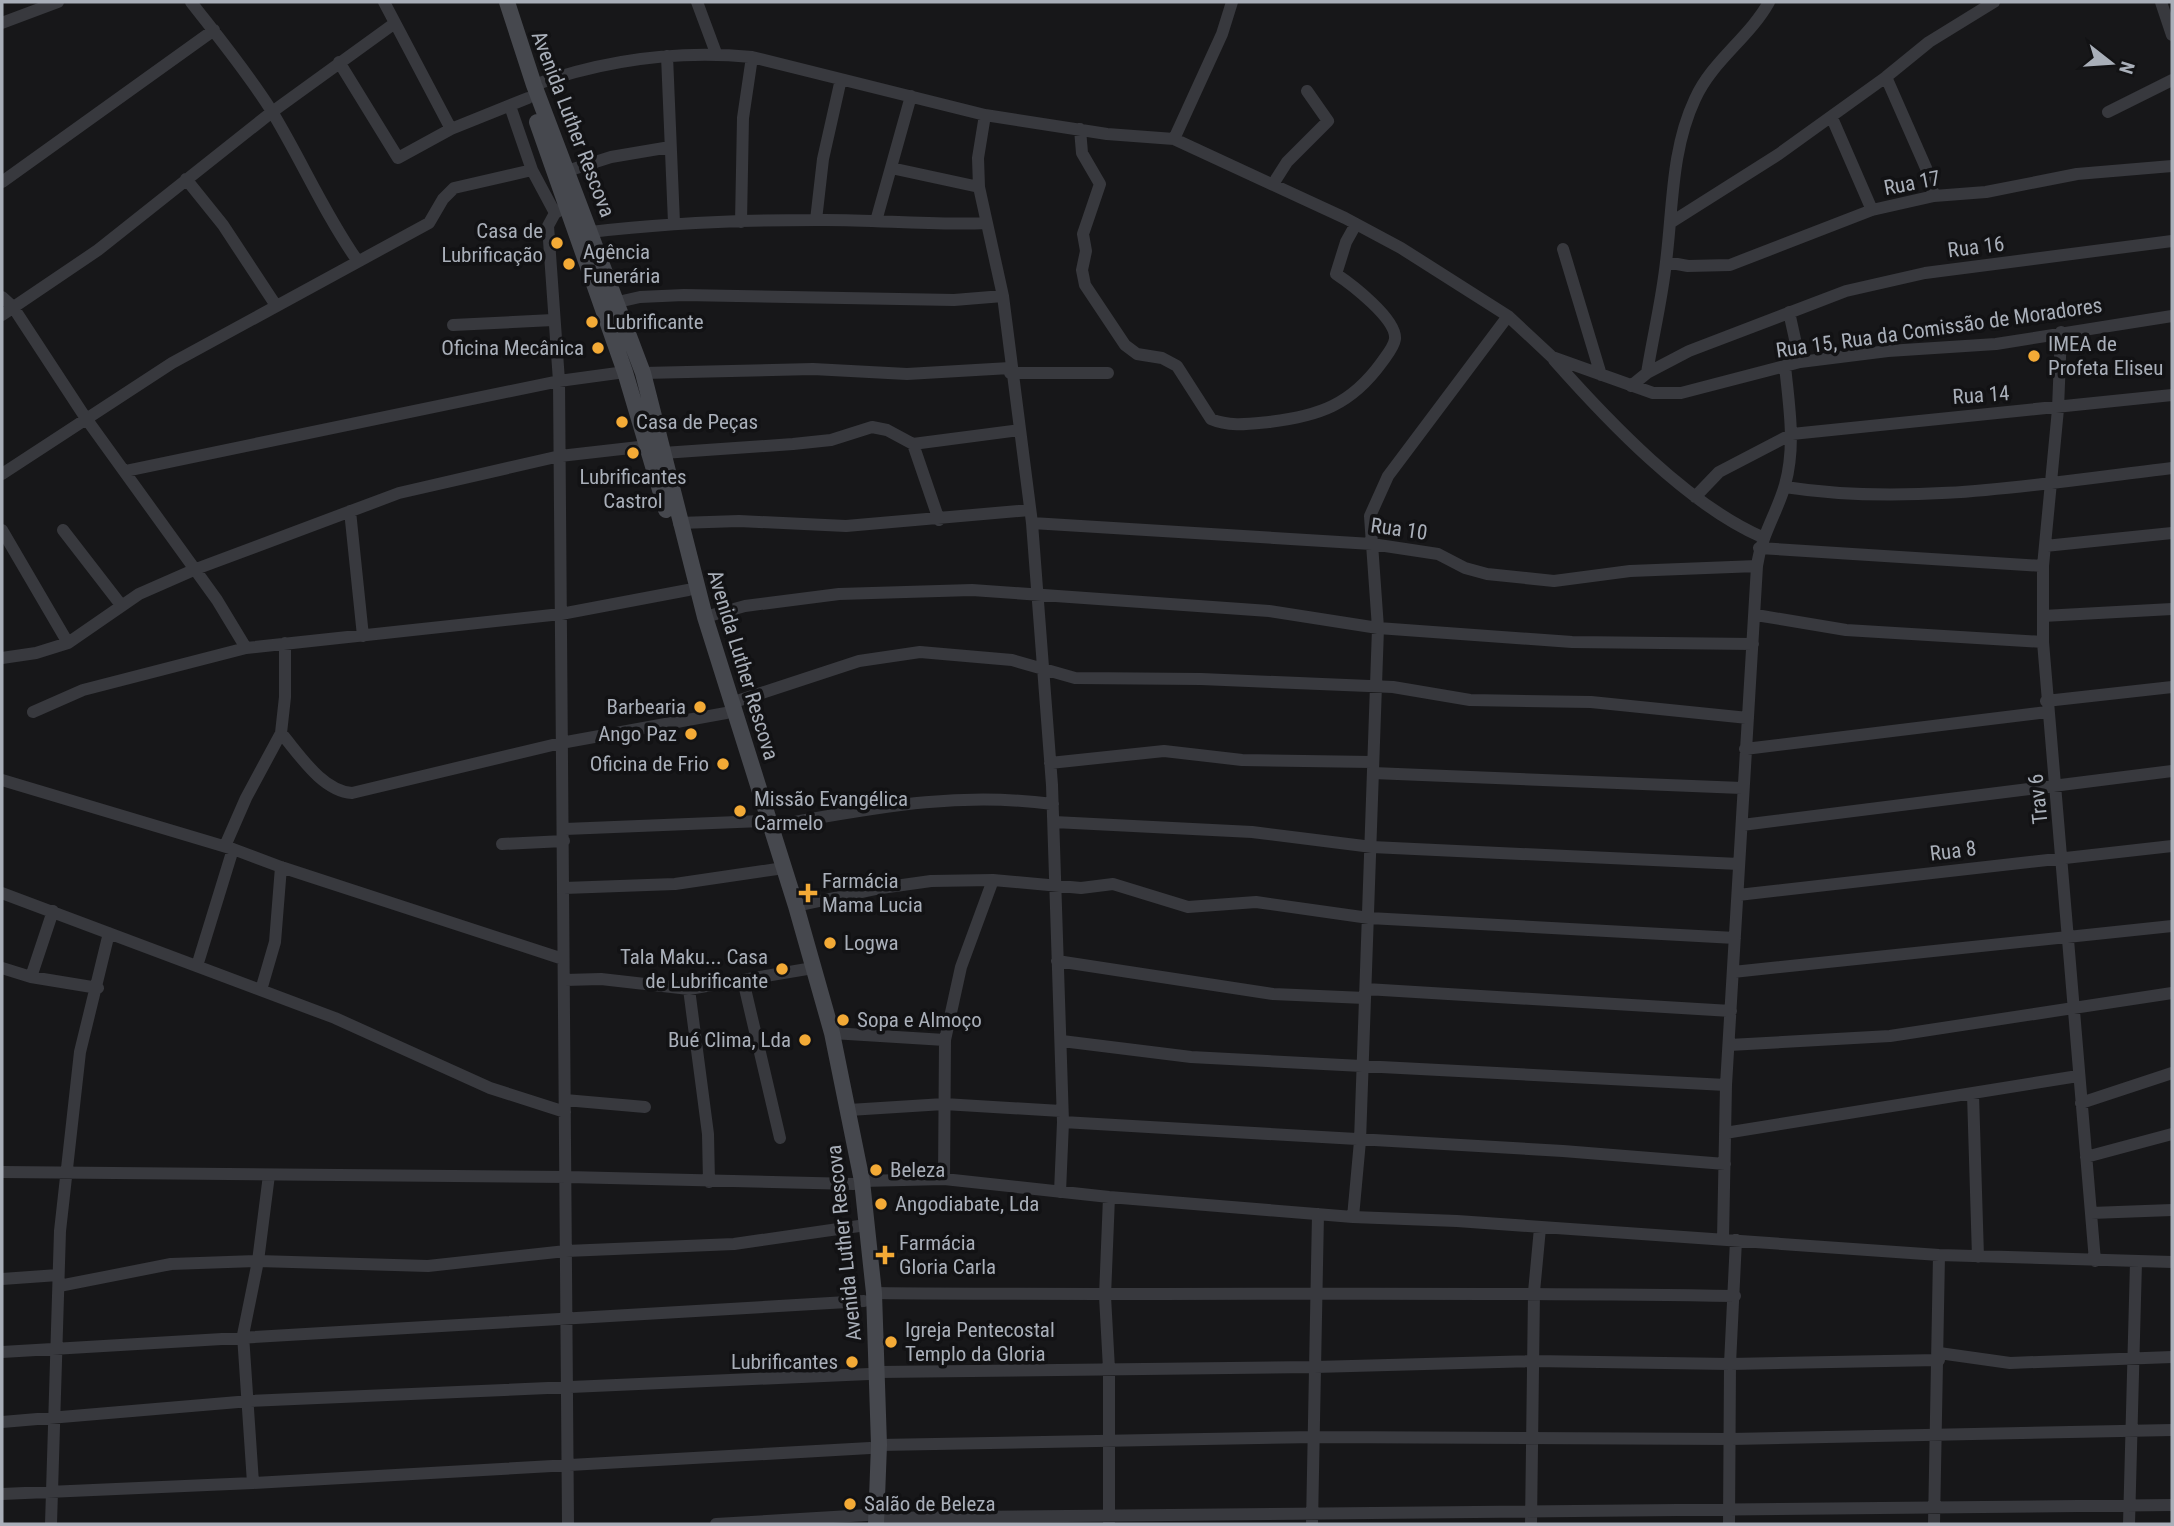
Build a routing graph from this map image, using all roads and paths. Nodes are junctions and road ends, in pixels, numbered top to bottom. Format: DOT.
graph roads {
  1 [pos="58,2"];
  2 [pos="191,2"];
  3 [pos="384,2"];
  4 [pos="499,2"];
  5 [pos="507,2"];
  6 [pos="696,2"];
  7 [pos="1232,2"];
  8 [pos="1769,2"];
  9 [pos="1994,2"];
  10 [pos="2161,2"];
  11 [pos="2,23"];
  12 [pos="395,23"];
  13 [pos="214,30"];
  14 [pos="2172,35"];
  15 [pos="716,54"];
  16 [pos="667,56"];
  17 [pos="752,57"];
  18 [pos="339,62"];
  19 [pos="1886,77"];
  20 [pos="841,79"];
  21 [pos="2172,80"];
  22 [pos="1307,91"];
  23 [pos="531,92"];
  24 [pos="911,96"];
  25 [pos="510,106"];
  26 [pos="272,112"];
  27 [pos="2108,112"];
  28 [pos="985,115"];
  29 [pos="1832,117"];
  30 [pos="1080,129"];
  31 [pos="451,130"];
  32 [pos="1174,139"];
  33 [pos="670,148"];
  34 [pos="2172,166"];
  35 [pos="891,168"];
  36 [pos="532,170"];
  37 [pos="567,172"];
  38 [pos="186,180"];
  39 [pos="2,182"];
  40 [pos="1273,184"];
  41 [pos="979,187"];
  42 [pos="1934,196"];
  43 [pos="561,209"];
  44 [pos="1872,210"];
  45 [pos="816,220"];
  46 [pos="876,221"];
  47 [pos="741,222"];
  48 [pos="674,223"];
  49 [pos="987,223"];
  50 [pos="1356,223"];
  51 [pos="1670,223"];
  52 [pos="591,232"];
  53 [pos="2172,242"];
  54 [pos="1563,249"];
  55 [pos="357,260"];
  56 [pos="1666,262"];
  57 [pos="1003,296"];
  58 [pos="2,297"];
  59 [pos="275,304"];
  60 [pos="610,304"];
  61 [pos="7,311"];
  62 [pos="1789,312"];
  63 [pos="1508,316"];
  64 [pos="2172,316"];
  65 [pos="553,320"];
  66 [pos="453,324"];
  67 [pos="2062,332"];
  68 [pos="1552,357"];
  69 [pos="1800,362"];
  70 [pos="1785,366"];
  71 [pos="1010,370"];
  72 [pos="625,372"];
  73 [pos="643,373"];
  74 [pos="1108,373"];
  75 [pos="1647,373"];
  76 [pos="1601,375"];
  77 [pos="559,381"];
  78 [pos="1631,386"];
  79 [pos="2172,395"];
  80 [pos="2058,409"];
  81 [pos="85,417"];
  82 [pos="1020,430"];
  83 [pos="1791,434"];
  84 [pos="913,444"];
  85 [pos="656,449"];
  86 [pos="560,456"];
  87 [pos="2172,468"];
  88 [pos="125,471"];
  89 [pos="2,474"];
  90 [pos="2052,482"];
  91 [pos="1784,488"];
  92 [pos="1695,497"];
  93 [pos="349,511"];
  94 [pos="1031,516"];
  95 [pos="939,520"];
  96 [pos="679,523"];
  97 [pos="2,530"];
  98 [pos="63,530"];
  99 [pos="2172,533"];
  100 [pos="1761,542"];
  101 [pos="1372,544"];
  102 [pos="2045,546"];
  103 [pos="1757,566"];
  104 [pos="2043,566"];
  105 [pos="195,569"];
  106 [pos="688,590"];
  107 [pos="1038,593"];
  108 [pos="121,605"];
  109 [pos="2172,609"];
  110 [pos="561,614"];
  111 [pos="1756,615"];
  112 [pos="2043,616"];
  113 [pos="705,617"];
  114 [pos="1378,628"];
  115 [pos="363,636"];
  116 [pos="2043,642"];
  117 [pos="68,643"];
  118 [pos="285,643"];
  119 [pos="1753,644"];
  120 [pos="246,648"];
  121 [pos="2,658"];
  122 [pos="1043,668"];
  123 [pos="1375,687"];
  124 [pos="2172,687"];
  125 [pos="2047,707"];
  126 [pos="729,708"];
  127 [pos="33,712"];
  128 [pos="1748,718"];
  129 [pos="281,733"];
  130 [pos="561,743"];
  131 [pos="1745,749"];
  132 [pos="1050,763"];
  133 [pos="1372,767"];
  134 [pos="2172,771"];
  135 [pos="2,780"];
  136 [pos="1742,788"];
  137 [pos="2057,788"];
  138 [pos="1053,804"];
  139 [pos="1054,822"];
  140 [pos="766,824"];
  141 [pos="1742,825"];
  142 [pos="565,835"];
  143 [pos="502,844"];
  144 [pos="2172,846"];
  145 [pos="1371,847"];
  146 [pos="229,848"];
  147 [pos="2063,857"];
  148 [pos="1739,864"];
  149 [pos="281,867"];
  150 [pos="777,869"];
  151 [pos="993,880"];
  152 [pos="1057,886"];
  153 [pos="564,888"];
  154 [pos="2,893"];
  155 [pos="1738,895"];
  156 [pos="796,906"];
  157 [pos="53,911"];
  158 [pos="1369,918"];
  159 [pos="2172,926"];
  160 [pos="109,933"];
  161 [pos="2067,935"];
  162 [pos="1735,938"];
  163 [pos="564,959"];
  164 [pos="1057,961"];
  165 [pos="197,966"];
  166 [pos="2,968"];
  167 [pos="807,969"];
  168 [pos="1733,972"];
  169 [pos="31,977"];
  170 [pos="565,979"];
  171 [pos="743,980"];
  172 [pos="97,988"];
  173 [pos="689,989"];
  174 [pos="261,990"];
  175 [pos="2172,993"];
  176 [pos="1366,994"];
  177 [pos="2074,1010"];
  178 [pos="1731,1011"];
  179 [pos="832,1033"];
  180 [pos="945,1040"];
  181 [pos="1062,1041"];
  182 [pos="1729,1045"];
  183 [pos="1363,1064"];
  184 [pos="2172,1073"];
  185 [pos="2078,1076"];
  186 [pos="1726,1084"];
  187 [pos="1972,1094"];
  188 [pos="2081,1103"];
  189 [pos="944,1104"];
  190 [pos="565,1106"];
  191 [pos="645,1107"];
  192 [pos="849,1110"];
  193 [pos="1062,1117"];
  194 [pos="1726,1133"];
  195 [pos="2172,1134"];
  196 [pos="780,1138"];
  197 [pos="1360,1141"];
  198 [pos="2086,1157"];
  199 [pos="1725,1164"];
  200 [pos="2,1172"];
  201 [pos="68,1173"];
  202 [pos="269,1175"];
  203 [pos="568,1177"];
  204 [pos="944,1179"];
  205 [pos="709,1182"];
  206 [pos="858,1182"];
  207 [pos="1060,1192"];
  208 [pos="1109,1197"];
  209 [pos="2172,1210"];
  210 [pos="2091,1213"];
  211 [pos="1318,1214"];
  212 [pos="1353,1217"];
  213 [pos="859,1226"];
  214 [pos="1540,1228"];
  215 [pos="1730,1239"];
  216 [pos="566,1251"];
  217 [pos="1939,1255"];
  218 [pos="1978,1257"];
  219 [pos="258,1261"];
  220 [pos="2095,1261"];
  221 [pos="2136,1262"];
  222 [pos="2172,1262"];
  223 [pos="2,1279"];
  224 [pos="58,1280"];
  225 [pos="1534,1292"];
  226 [pos="1317,1294"];
  227 [pos="1105,1296"];
  228 [pos="1735,1296"];
  229 [pos="869,1297"];
  230 [pos="566,1320"];
  231 [pos="243,1335"];
  232 [pos="57,1348"];
  233 [pos="2,1352"];
  234 [pos="1939,1357"];
  235 [pos="2172,1357"];
  236 [pos="2135,1359"];
  237 [pos="1533,1361"];
  238 [pos="1730,1364"];
  239 [pos="1315,1367"];
  240 [pos="1109,1369"];
  241 [pos="873,1373"];
  242 [pos="566,1388"];
  243 [pos="250,1401"];
  244 [pos="54,1418"];
  245 [pos="2,1422"];
  246 [pos="2133,1430"];
  247 [pos="2172,1430"];
  248 [pos="1936,1436"];
  249 [pos="1315,1437"];
  250 [pos="1531,1438"];
  251 [pos="1731,1439"];
  252 [pos="1110,1443"];
  253 [pos="874,1446"];
  254 [pos="569,1463"];
  255 [pos="253,1483"];
  256 [pos="53,1492"];
  257 [pos="2,1494"];
  258 [pos="2129,1505"];
  259 [pos="2172,1505"];
  260 [pos="1729,1508"];
  261 [pos="1531,1509"];
  262 [pos="1934,1510"];
  263 [pos="1312,1519"];
  264 [pos="872,1520"];
  265 [pos="1109,1520"];
  266 [pos="51,1524"];
  267 [pos="568,1524"];
  268 [pos="716,1524"];
  269 [pos="1531,1524"];
  270 [pos="1729,1524"];
  271 [pos="1934,1524"];
  272 [pos="2129,1524"];
  1 -- 11 [label="street"];
  2 -- 13 [label="street"];
  3 -- 12 [label="street"];
  4 -- 23 [label="main road, Avenida Luther Rescova"];
  5 -- 23 [label="main road, Avenida Luther Rescova"];
  6 -- 15 [label="street"];
  7 -- 32 [label="street"];
  8 -- 51 [label="street"];
  9 -- 19 [label="street"];
  10 -- 14 [label="street"];
  12 -- 18 [label="street"];
  12 -- 31 [label="street"];
  13 -- 26 [label="street"];
  13 -- 39 [label="street"];
  15 -- 16 [label="street"];
  15 -- 17 [label="street"];
  16 -- 23 [label="street"];
  16 -- 33 [label="street"];
  17 -- 20 [label="street"];
  17 -- 47 [label="street"];
  18 -- 26 [label="street"];
  18 -- 31 [label="street"];
  19 -- 29 [label="street"];
  19 -- 42 [label="street"];
  20 -- 24 [label="street"];
  20 -- 45 [label="street"];
  21 -- 27 [label="street"];
  22 -- 40 [label="street"];
  23 -- 25 [label="street"];
  23 -- 37 [label="main road, Avenida Luther Rescova"];
  23 -- 43 [label="main road, Avenida Luther Rescova"];
  24 -- 28 [label="street"];
  24 -- 35 [label="street"];
  25 -- 31 [label="street"];
  25 -- 36 [label="street"];
  26 -- 38 [label="street"];
  26 -- 55 [label="street"];
  28 -- 30 [label="street"];
  28 -- 41 [label="street"];
  29 -- 44 [label="street"];
  29 -- 51 [label="street"];
  30 -- 32 [label="street"];
  30 -- 50 [label="street"];
  32 -- 40 [label="street"];
  33 -- 37 [label="street"];
  33 -- 48 [label="street"];
  34 -- 42 [label="street, Rua 17"];
  35 -- 41 [label="street"];
  35 -- 46 [label="street"];
  36 -- 43 [label="street"];
  36 -- 55 [label="street"];
  37 -- 52 [label="main road, Avenida Luther Rescova"];
  38 -- 59 [label="street"];
  38 -- 61 [label="street"];
  40 -- 50 [label="street"];
  41 -- 49 [label="street"];
  42 -- 44 [label="street, Rua 17"];
  43 -- 60 [label="main road, Avenida Luther Rescova"];
  43 -- 65 [label="street"];
  44 -- 56 [label="street, Rua 17"];
  45 -- 46 [label="street"];
  45 -- 47 [label="street"];
  46 -- 49 [label="street"];
  47 -- 48 [label="street"];
  48 -- 52 [label="street"];
  49 -- 57 [label="street"];
  50 -- 63 [label="street"];
  51 -- 56 [label="street"];
  52 -- 60 [label="main road, Avenida Luther Rescova"];
  53 -- 62 [label="street, Rua 16"];
  54 -- 76 [label="street"];
  55 -- 59 [label="street"];
  56 -- 75 [label="street"];
  57 -- 60 [label="street"];
  57 -- 71 [label="street"];
  58 -- 61 [label="street"];
  59 -- 81 [label="street"];
  60 -- 72 [label="main road, Avenida Luther Rescova"];
  60 -- 73 [label="main road, Avenida Luther Rescova"];
  61 -- 81 [label="street"];
  62 -- 69 [label="street"];
  62 -- 75 [label="street, Rua 16"];
  63 -- 68 [label="street"];
  63 -- 101 [label="street"];
  64 -- 67 [label="street, Rua 15, Rua da Comissão de Moradores"];
  65 -- 66 [label="street"];
  65 -- 77 [label="street"];
  67 -- 69 [label="street, Rua 15, Rua da Comissão de Moradores"];
  67 -- 80 [label="street, Trav 6"];
  68 -- 76 [label="street, Rua 15, Rua da Comissão de Moradores"];
  68 -- 92 [label="street"];
  69 -- 70 [label="street, Rua 15, Rua da Comissão de Moradores"];
  70 -- 78 [label="street, Rua 15, Rua da Comissão de Moradores"];
  70 -- 83 [label="street"];
  71 -- 73 [label="street"];
  71 -- 74 [label="street"];
  71 -- 82 [label="street"];
  72 -- 77 [label="street"];
  72 -- 85 [label="main road, Avenida Luther Rescova"];
  73 -- 85 [label="main road, Avenida Luther Rescova"];
  75 -- 78 [label="street, Rua 16"];
  76 -- 78 [label="street, Rua 15, Rua da Comissão de Moradores"];
  77 -- 86 [label="street"];
  77 -- 88 [label="street"];
  79 -- 80 [label="street, Rua 14"];
  80 -- 83 [label="street, Rua 14"];
  80 -- 90 [label="street, Trav 6"];
  81 -- 88 [label="street"];
  81 -- 89 [label="street"];
  82 -- 84 [label="street"];
  82 -- 94 [label="street"];
  83 -- 91 [label="street"];
  83 -- 92 [label="street"];
  84 -- 85 [label="street"];
  84 -- 95 [label="street"];
  85 -- 86 [label="street"];
  85 -- 96 [label="main road, Avenida Luther Rescova"];
  85 -- 106 [label="main road, Avenida Luther Rescova"];
  86 -- 93 [label="street"];
  86 -- 110 [label="street"];
  87 -- 90 [label="street"];
  88 -- 105 [label="street"];
  90 -- 91 [label="street"];
  90 -- 102 [label="street, Trav 6"];
  91 -- 100 [label="street"];
  92 -- 100 [label="street"];
  93 -- 105 [label="street"];
  93 -- 115 [label="street"];
  94 -- 95 [label="street, Rua 10"];
  94 -- 101 [label="street, Rua 10"];
  94 -- 107 [label="street"];
  95 -- 96 [label="street, Rua 10"];
  96 -- 113 [label="main road, Avenida Luther Rescova"];
  97 -- 117 [label="street"];
  98 -- 108 [label="street"];
  99 -- 102 [label="street"];
  100 -- 103 [label="street"];
  100 -- 104 [label="street"];
  101 -- 103 [label="street, Rua 10"];
  101 -- 114 [label="street"];
  102 -- 104 [label="street, Trav 6"];
  103 -- 111 [label="street"];
  104 -- 112 [label="street, Trav 6"];
  105 -- 108 [label="street"];
  105 -- 120 [label="street"];
  106 -- 110 [label="street"];
  106 -- 126 [label="main road, Avenida Luther Rescova"];
  107 -- 113 [label="street"];
  107 -- 114 [label="street"];
  107 -- 122 [label="street"];
  108 -- 117 [label="street"];
  109 -- 112 [label="street"];
  110 -- 115 [label="street"];
  110 -- 130 [label="street"];
  111 -- 116 [label="street"];
  111 -- 119 [label="street"];
  112 -- 116 [label="street, Trav 6"];
  113 -- 126 [label="main road, Avenida Luther Rescova"];
  114 -- 119 [label="street"];
  114 -- 123 [label="street"];
  115 -- 118 [label="street"];
  116 -- 125 [label="street, Trav 6"];
  117 -- 121 [label="street"];
  118 -- 120 [label="street"];
  118 -- 129 [label="street"];
  119 -- 128 [label="street"];
  120 -- 127 [label="street"];
  122 -- 123 [label="street"];
  122 -- 126 [label="street"];
  122 -- 132 [label="street"];
  123 -- 128 [label="street"];
  123 -- 133 [label="street"];
  124 -- 125 [label="street"];
  125 -- 131 [label="street"];
  125 -- 137 [label="street, Trav 6"];
  126 -- 130 [label="street"];
  126 -- 140 [label="main road, Avenida Luther Rescova"];
  128 -- 131 [label="street"];
  129 -- 130 [label="street"];
  129 -- 146 [label="street"];
  130 -- 142 [label="street"];
  131 -- 136 [label="street"];
  132 -- 133 [label="street"];
  132 -- 138 [label="street"];
  133 -- 136 [label="street"];
  133 -- 145 [label="street"];
  134 -- 137 [label="street"];
  135 -- 146 [label="street"];
  136 -- 141 [label="street"];
  137 -- 141 [label="street"];
  137 -- 147 [label="street, Trav 6"];
  138 -- 139 [label="street"];
  138 -- 140 [label="street"];
  139 -- 145 [label="street"];
  139 -- 152 [label="street"];
  140 -- 142 [label="street"];
  140 -- 150 [label="main road, Avenida Luther Rescova"];
  140 -- 156 [label="main road, Avenida Luther Rescova"];
  141 -- 148 [label="street"];
  142 -- 143 [label="street"];
  142 -- 153 [label="street"];
  144 -- 147 [label="street, Rua 8"];
  145 -- 148 [label="street"];
  145 -- 158 [label="street"];
  146 -- 149 [label="street"];
  146 -- 165 [label="street"];
  147 -- 155 [label="street, Rua 8"];
  147 -- 161 [label="street, Trav 6"];
  148 -- 155 [label="street"];
  149 -- 163 [label="street"];
  149 -- 174 [label="street"];
  150 -- 153 [label="street"];
  150 -- 167 [label="main road, Avenida Luther Rescova"];
  151 -- 152 [label="street"];
  151 -- 156 [label="street"];
  151 -- 180 [label="street"];
  152 -- 158 [label="street"];
  152 -- 164 [label="street"];
  153 -- 163 [label="street"];
  154 -- 157 [label="street"];
  155 -- 162 [label="street"];
  156 -- 179 [label="main road, Avenida Luther Rescova"];
  157 -- 160 [label="street"];
  157 -- 169 [label="street"];
  158 -- 162 [label="street"];
  158 -- 176 [label="street"];
  159 -- 161 [label="street"];
  160 -- 165 [label="street"];
  160 -- 172 [label="street"];
  161 -- 168 [label="street"];
  161 -- 177 [label="street, Trav 6"];
  162 -- 168 [label="street"];
  163 -- 170 [label="street"];
  164 -- 176 [label="street"];
  164 -- 181 [label="street"];
  165 -- 174 [label="street"];
  166 -- 169 [label="street"];
  167 -- 171 [label="street"];
  167 -- 206 [label="main road, Avenida Luther Rescova"];
  168 -- 178 [label="street"];
  169 -- 172 [label="street"];
  170 -- 173 [label="street"];
  170 -- 190 [label="street"];
  171 -- 173 [label="street"];
  171 -- 196 [label="street"];
  172 -- 201 [label="street"];
  173 -- 205 [label="street"];
  174 -- 190 [label="street"];
  175 -- 177 [label="street"];
  176 -- 178 [label="street"];
  176 -- 183 [label="street"];
  177 -- 182 [label="street"];
  177 -- 185 [label="street, Trav 6"];
  178 -- 182 [label="street"];
  179 -- 180 [label="street"];
  179 -- 192 [label="main road, Avenida Luther Rescova"];
  180 -- 189 [label="street"];
  181 -- 183 [label="street"];
  181 -- 193 [label="street"];
  182 -- 186 [label="street"];
  183 -- 186 [label="street"];
  183 -- 197 [label="street"];
  184 -- 188 [label="street"];
  185 -- 187 [label="street"];
  185 -- 188 [label="street, Trav 6"];
  186 -- 194 [label="street"];
  187 -- 194 [label="street"];
  187 -- 218 [label="street"];
  188 -- 198 [label="street, Trav 6"];
  189 -- 192 [label="street"];
  189 -- 193 [label="street"];
  189 -- 204 [label="street"];
  190 -- 191 [label="street"];
  190 -- 203 [label="street"];
  192 -- 206 [label="main road, Avenida Luther Rescova"];
  193 -- 197 [label="street"];
  193 -- 207 [label="street"];
  194 -- 199 [label="street"];
  195 -- 198 [label="street"];
  197 -- 199 [label="street"];
  197 -- 212 [label="street"];
  198 -- 210 [label="street, Trav 6"];
  199 -- 215 [label="street"];
  200 -- 201 [label="street"];
  201 -- 202 [label="street"];
  201 -- 224 [label="street"];
  202 -- 203 [label="street"];
  202 -- 219 [label="street"];
  203 -- 205 [label="street"];
  203 -- 216 [label="street"];
  204 -- 206 [label="street"];
  204 -- 207 [label="street"];
  205 -- 206 [label="street"];
  206 -- 213 [label="main road, Avenida Luther Rescova"];
  206 -- 229 [label="main road, Avenida Luther Rescova"];
  207 -- 208 [label="street"];
  208 -- 211 [label="street"];
  208 -- 227 [label="street"];
  209 -- 210 [label="street"];
  210 -- 220 [label="street, Trav 6"];
  211 -- 212 [label="street"];
  211 -- 226 [label="street"];
  212 -- 214 [label="street"];
  213 -- 216 [label="street"];
  213 -- 229 [label="main road, Avenida Luther Rescova"];
  214 -- 215 [label="street"];
  214 -- 225 [label="street"];
  215 -- 217 [label="street"];
  215 -- 228 [label="street"];
  216 -- 219 [label="street"];
  216 -- 230 [label="street"];
  217 -- 218 [label="street"];
  217 -- 234 [label="street"];
  218 -- 220 [label="street"];
  219 -- 224 [label="street"];
  219 -- 231 [label="street"];
  220 -- 221 [label="street"];
  221 -- 222 [label="street"];
  221 -- 236 [label="street"];
  223 -- 224 [label="street"];
  224 -- 232 [label="street"];
  225 -- 226 [label="street"];
  225 -- 228 [label="street"];
  225 -- 237 [label="street"];
  226 -- 227 [label="street"];
  226 -- 239 [label="street"];
  227 -- 229 [label="street"];
  227 -- 240 [label="street"];
  228 -- 238 [label="street"];
  229 -- 230 [label="street"];
  229 -- 241 [label="main road, Avenida Luther Rescova"];
  230 -- 231 [label="street"];
  230 -- 242 [label="street"];
  231 -- 232 [label="street"];
  231 -- 243 [label="street"];
  232 -- 233 [label="street"];
  232 -- 244 [label="street"];
  234 -- 236 [label="street"];
  234 -- 238 [label="street"];
  234 -- 248 [label="street"];
  235 -- 236 [label="street"];
  236 -- 246 [label="street"];
  237 -- 238 [label="street"];
  237 -- 239 [label="street"];
  237 -- 250 [label="street"];
  238 -- 251 [label="street"];
  239 -- 240 [label="street"];
  239 -- 249 [label="street"];
  240 -- 241 [label="street"];
  240 -- 252 [label="street"];
  241 -- 242 [label="street"];
  241 -- 253 [label="main road, Avenida Luther Rescova"];
  242 -- 243 [label="street"];
  242 -- 254 [label="street"];
  243 -- 244 [label="street"];
  243 -- 255 [label="street"];
  244 -- 245 [label="street"];
  244 -- 256 [label="street"];
  246 -- 247 [label="street"];
  246 -- 248 [label="street"];
  246 -- 258 [label="street"];
  248 -- 251 [label="street"];
  248 -- 262 [label="street"];
  249 -- 250 [label="street"];
  249 -- 252 [label="street"];
  249 -- 263 [label="street"];
  250 -- 251 [label="street"];
  250 -- 261 [label="street"];
  251 -- 260 [label="street"];
  252 -- 253 [label="street"];
  252 -- 265 [label="street"];
  253 -- 254 [label="street"];
  253 -- 264 [label="main road, Avenida Luther Rescova"];
  254 -- 255 [label="street"];
  254 -- 267 [label="street"];
  255 -- 256 [label="street"];
  256 -- 257 [label="street"];
  256 -- 266 [label="street"];
  258 -- 259 [label="street"];
  258 -- 262 [label="street"];
  258 -- 272 [label="street"];
  260 -- 261 [label="street"];
  260 -- 262 [label="street"];
  260 -- 270 [label="street"];
  261 -- 263 [label="street"];
  261 -- 269 [label="street"];
  262 -- 271 [label="street"];
  263 -- 265 [label="street"];
  264 -- 265 [label="street"];
  264 -- 268 [label="street"];
}
